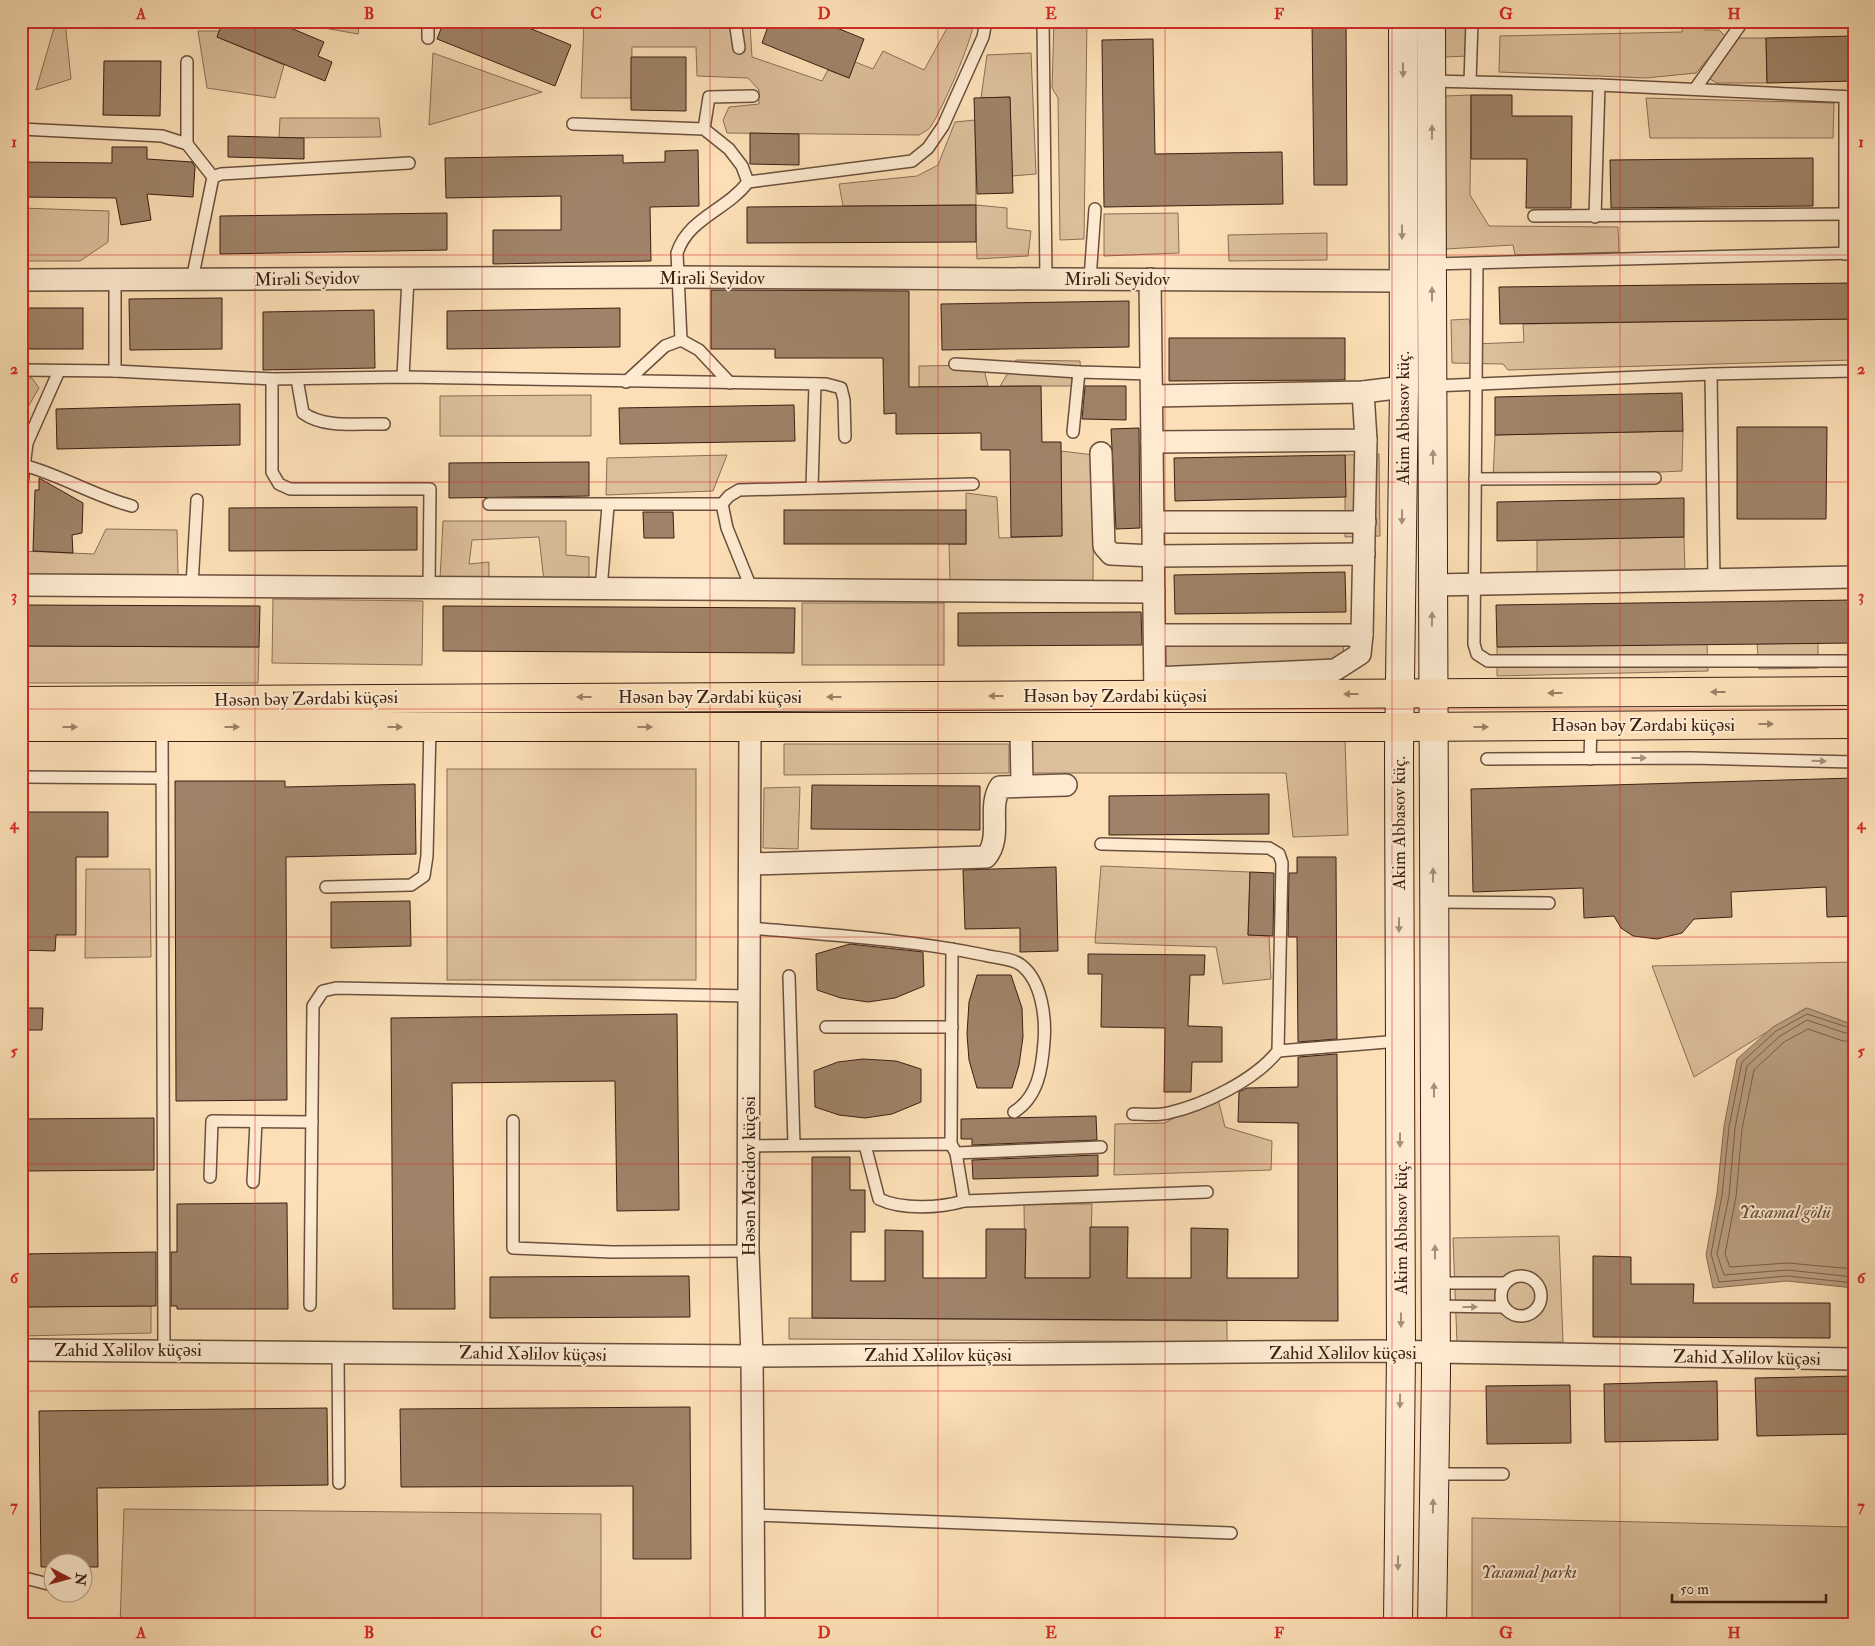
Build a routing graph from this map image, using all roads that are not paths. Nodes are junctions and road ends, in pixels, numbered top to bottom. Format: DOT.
graph roads {
  1 [pos="428,21"];
  2 [pos="735,21"];
  3 [pos="986,21"];
  4 [pos="1043,21"];
  5 [pos="1403,21"];
  6 [pos="1431,21"];
  7 [pos="1472,21"];
  8 [pos="1743,21"];
  9 [pos="428,38"];
  10 [pos="739,48"];
  11 [pos="186,62"];
  12 [pos="1431,81"];
  13 [pos="1470,82"];
  14 [pos="1599,85"];
  15 [pos="1695,89"];
  16 [pos="753,96"];
  17 [pos="1849,97"];
  18 [pos="573,124"];
  19 [pos="21,128"];
  20 [pos="704,129"];
  21 [pos="187,144"];
  22 [pos="409,163"];
  23 [pos="213,178"];
  24 [pos="748,182"];
  25 [pos="1095,209"];
  26 [pos="1845,214"];
  27 [pos="1534,216"];
  28 [pos="1595,217"];
  29 [pos="1849,254"];
  30 [pos="1476,263"];
  31 [pos="1432,264"];
  32 [pos="677,277"];
  33 [pos="408,278"];
  34 [pos="1046,279"];
  35 [pos="1090,279"];
  36 [pos="1150,279"];
  37 [pos="21,280"];
  38 [pos="115,280"];
  39 [pos="192,280"];
  40 [pos="1402,281"];
  41 [pos="681,340"];
  42 [pos="955,364"];
  43 [pos="21,370"];
  44 [pos="58,370"];
  45 [pos="115,371"];
  46 [pos="1079,372"];
  47 [pos="1854,372"];
  48 [pos="1151,374"];
  49 [pos="1711,374"];
  50 [pos="403,377"];
  51 [pos="272,379"];
  52 [pos="297,379"];
  53 [pos="626,382"];
  54 [pos="730,383"];
  55 [pos="816,384"];
  56 [pos="1474,384"];
  57 [pos="1433,386"];
  58 [pos="1404,388"];
  59 [pos="1363,392"];
  60 [pos="1152,396"];
  61 [pos="384,424"];
  62 [pos="1073,432"];
  63 [pos="845,438"];
  64 [pos="1366,440"];
  65 [pos="1152,442"];
  66 [pos="24,443"];
  67 [pos="1101,453"];
  68 [pos="23,465"];
  69 [pos="1655,478"];
  70 [pos="1475,479"];
  71 [pos="973,484"];
  72 [pos="812,488"];
  73 [pos="21,492"];
  74 [pos="197,500"];
  75 [pos="489,504"];
  76 [pos="722,504"];
  77 [pos="132,506"];
  78 [pos="608,506"];
  79 [pos="1153,522"];
  80 [pos="1365,522"];
  81 [pos="1364,554"];
  82 [pos="1154,556"];
  83 [pos="1854,577"];
  84 [pos="1714,580"];
  85 [pos="1476,584"];
  86 [pos="21,585"];
  87 [pos="192,585"];
  88 [pos="1433,585"];
  89 [pos="429,587"];
  90 [pos="601,589"];
  91 [pos="752,590"];
  92 [pos="1154,592"];
  93 [pos="1154,635"];
  94 [pos="1362,635"];
  95 [pos="1854,661"];
  96 [pos="1155,687"];
  97 [pos="1854,691"];
  98 [pos="1400,694"];
  99 [pos="1432,694"];
  100 [pos="21,700"];
  101 [pos="1854,724"];
  102 [pos="1591,726"];
  103 [pos="21,727"];
  104 [pos="162,727"];
  105 [pos="430,727"];
  106 [pos="750,727"];
  107 [pos="1021,727"];
  108 [pos="1400,727"];
  109 [pos="1432,727"];
  110 [pos="1590,758"];
  111 [pos="1487,759"];
  112 [pos="1854,762"];
  113 [pos="21,777"];
  114 [pos="162,778"];
  115 [pos="1022,785"];
  116 [pos="1066,785"];
  117 [pos="1101,844"];
  118 [pos="750,864"];
  119 [pos="326,887"];
  120 [pos="1433,902"];
  121 [pos="1549,902"];
  122 [pos="750,928"];
  123 [pos="952,949"];
  124 [pos="789,976"];
  125 [pos="750,996"];
  126 [pos="826,1027"];
  127 [pos="952,1027"];
  128 [pos="1399,1041"];
  129 [pos="1433,1041"];
  130 [pos="1278,1050"];
  131 [pos="1014,1112"];
  132 [pos="1133,1114"];
  133 [pos="513,1121"];
  134 [pos="256,1122"];
  135 [pos="312,1122"];
  136 [pos="794,1144"];
  137 [pos="864,1145"];
  138 [pos="749,1146"];
  139 [pos="1101,1147"];
  140 [pos="953,1148"];
  141 [pos="210,1177"];
  142 [pos="253,1182"];
  143 [pos="1207,1192"];
  144 [pos="964,1201"];
  145 [pos="748,1251"];
  146 [pos="1505,1283"];
  147 [pos="1435,1295"];
  148 [pos="310,1305"];
  149 [pos="1504,1307"];
  150 [pos="21,1350"];
  151 [pos="164,1350"];
  152 [pos="338,1352"];
  153 [pos="1401,1352"];
  154 [pos="1436,1353"];
  155 [pos="752,1356"];
  156 [pos="1854,1359"];
  157 [pos="1434,1474"];
  158 [pos="1503,1474"];
  159 [pos="338,1483"];
  160 [pos="753,1515"];
  161 [pos="1231,1533"];
  162 [pos="21,1577"];
  163 [pos="42,1582"];
  164 [pos="754,1625"];
  165 [pos="1398,1625"];
  166 [pos="1432,1625"];
  1 -- 9 [label="lane"];
  2 -- 10 [label="lane"];
  3 -- 24 [label="lane"];
  4 -- 34 [label="lane"];
  5 -- 40 [label="main road, Akim Abbasov küç., one-way"];
  6 -- 12 [label="main road, Akim Abbasov küç."];
  7 -- 13 [label="lane"];
  8 -- 15 [label="lane"];
  11 -- 21 [label="lane"];
  12 -- 13 [label="lane"];
  31 -- 12 [label="main road, Akim Abbasov küç., one-way"];
  13 -- 14 [label="lane"];
  14 -- 15 [label="lane"];
  14 -- 28 [label="lane"];
  15 -- 17 [label="lane"];
  16 -- 20 [label="lane"];
  17 -- 26 [label="lane"];
  18 -- 20 [label="lane"];
  19 -- 21 [label="lane"];
  20 -- 24 [label="lane"];
  21 -- 23 [label="lane"];
  22 -- 23 [label="lane"];
  23 -- 39 [label="lane"];
  24 -- 32 [label="lane"];
  25 -- 35 [label="lane"];
  26 -- 28 [label="lane"];
  26 -- 29 [label="lane"];
  27 -- 28 [label="lane"];
  29 -- 30 [label="lane"];
  30 -- 31 [label="lane"];
  30 -- 56 [label="lane"];
  57 -- 31 [label="main road, Akim Abbasov küç., one-way"];
  32 -- 33 [label="street, Mirəli Seyidov"];
  32 -- 34 [label="street, Mirəli Seyidov"];
  32 -- 41 [label="lane"];
  33 -- 39 [label="street, Mirəli Seyidov"];
  33 -- 50 [label="lane"];
  34 -- 35 [label="street, Mirəli Seyidov"];
  35 -- 36 [label="street, Mirəli Seyidov"];
  36 -- 40 [label="street, Mirəli Seyidov"];
  36 -- 48 [label="street"];
  37 -- 38 [label="street, Mirəli Seyidov"];
  38 -- 39 [label="street, Mirəli Seyidov"];
  38 -- 45 [label="lane"];
  40 -- 58 [label="main road, Akim Abbasov küç."];
  41 -- 53 [label="lane"];
  41 -- 54 [label="lane"];
  42 -- 46 [label="lane"];
  43 -- 44 [label="lane"];
  44 -- 45 [label="lane"];
  44 -- 66 [label="lane"];
  45 -- 51 [label="lane"];
  46 -- 48 [label="lane"];
  46 -- 62 [label="lane"];
  47 -- 49 [label="lane"];
  48 -- 60 [label="street"];
  49 -- 56 [label="lane"];
  49 -- 84 [label="lane"];
  50 -- 52 [label="lane"];
  50 -- 53 [label="lane"];
  51 -- 52 [label="lane"];
  51 -- 89 [label="lane"];
  52 -- 61 [label="lane"];
  53 -- 54 [label="lane"];
  54 -- 55 [label="lane"];
  55 -- 63 [label="lane"];
  55 -- 72 [label="lane"];
  56 -- 57 [label="lane"];
  56 -- 70 [label="lane"];
  57 -- 58 [label="main road"];
  88 -- 57 [label="main road, Akim Abbasov küç., one-way"];
  58 -- 59 [label="street"];
  58 -- 98 [label="main road, Akim Abbasov küç., one-way"];
  59 -- 60 [label="street"];
  59 -- 64 [label="street"];
  60 -- 65 [label="street"];
  64 -- 65 [label="street"];
  64 -- 80 [label="street"];
  65 -- 79 [label="street"];
  66 -- 68 [label="lane"];
  67 -- 82 [label="street"];
  68 -- 73 [label="lane"];
  68 -- 77 [label="lane"];
  69 -- 70 [label="lane"];
  70 -- 85 [label="lane"];
  71 -- 72 [label="lane"];
  72 -- 76 [label="lane"];
  74 -- 87 [label="lane"];
  75 -- 78 [label="lane"];
  76 -- 78 [label="lane"];
  76 -- 91 [label="lane"];
  78 -- 90 [label="lane"];
  79 -- 80 [label="street"];
  79 -- 82 [label="street"];
  80 -- 81 [label="street"];
  81 -- 82 [label="street"];
  81 -- 94 [label="street"];
  82 -- 92 [label="street"];
  83 -- 84 [label="street"];
  84 -- 85 [label="street"];
  85 -- 88 [label="street"];
  85 -- 95 [label="lane"];
  86 -- 87 [label="street"];
  87 -- 89 [label="street"];
  99 -- 88 [label="main road, Akim Abbasov küç., one-way"];
  89 -- 90 [label="street"];
  90 -- 91 [label="street"];
  91 -- 92 [label="street"];
  92 -- 93 [label="street"];
  93 -- 94 [label="street"];
  93 -- 96 [label="street"];
  94 -- 96 [label="street"];
  98 -- 96 [label="main road, Həsən bəy Zərdabi küçəsi, one-way"];
  96 -- 100 [label="main road, Həsən bəy Zərdabi küçəsi, one-way"];
  97 -- 99 [label="main road, Həsən bəy Zərdabi küçəsi, one-way"];
  98 -- 99 [label="main road, Həsən bəy Zərdabi küçəsi"];
  98 -- 108 [label="main road, Akim Abbasov küç."];
  99 -- 109 [label="main road, Akim Abbasov küç."];
  102 -- 101 [label="main road, Həsən bəy Zərdabi küçəsi, one-way"];
  109 -- 102 [label="main road, Həsən bəy Zərdabi küçəsi, one-way"];
  102 -- 110 [label="lane"];
  103 -- 104 [label="main road, Həsən bəy Zərdabi küçəsi, one-way"];
  104 -- 105 [label="main road, Həsən bəy Zərdabi küçəsi, one-way"];
  104 -- 114 [label="lane"];
  105 -- 106 [label="main road, Həsən bəy Zərdabi küçəsi, one-way"];
  105 -- 119 [label="lane"];
  106 -- 107 [label="main road, Həsən bəy Zərdabi küçəsi"];
  106 -- 118 [label="street, Həsən Məcidov küçəsi"];
  107 -- 108 [label="main road, Həsən bəy Zərdabi küçəsi"];
  107 -- 115 [label="street"];
  108 -- 109 [label="main road, Həsən bəy Zərdabi küçəsi"];
  108 -- 128 [label="main road, Akim Abbasov küç., one-way"];
  120 -- 109 [label="main road, Akim Abbasov küç., one-way"];
  110 -- 111 [label="lane"];
  110 -- 112 [label="lane, one-way"];
  113 -- 114 [label="lane"];
  114 -- 151 [label="lane"];
  115 -- 116 [label="street"];
  115 -- 118 [label="street"];
  117 -- 130 [label="lane"];
  118 -- 122 [label="street, Həsən Məcidov küçəsi"];
  120 -- 121 [label="lane"];
  120 -- 129 [label="main road, Akim Abbasov küç."];
  122 -- 123 [label="lane"];
  122 -- 125 [label="street, Həsən Məcidov küçəsi"];
  123 -- 127 [label="lane"];
  123 -- 131 [label="lane"];
  124 -- 136 [label="lane"];
  125 -- 135 [label="lane"];
  125 -- 138 [label="street, Həsən Məcidov küçəsi"];
  126 -- 127 [label="lane"];
  127 -- 140 [label="lane"];
  128 -- 129 [label="main road"];
  128 -- 130 [label="lane"];
  128 -- 153 [label="main road, Akim Abbasov küç., one-way"];
  147 -- 129 [label="main road, Akim Abbasov küç., one-way"];
  130 -- 132 [label="lane"];
  133 -- 145 [label="lane"];
  134 -- 135 [label="lane"];
  134 -- 141 [label="lane"];
  134 -- 142 [label="lane"];
  135 -- 148 [label="lane"];
  136 -- 137 [label="lane"];
  136 -- 138 [label="lane"];
  137 -- 140 [label="lane"];
  137 -- 144 [label="lane"];
  138 -- 145 [label="street, Həsən Məcidov küçəsi"];
  139 -- 140 [label="lane"];
  140 -- 144 [label="lane"];
  143 -- 144 [label="lane"];
  145 -- 155 [label="street, Həsən Məcidov küçəsi"];
  146 -- 147 [label="lane"];
  146 -- 149 [label="lane"];
  146 -- 149 [label="lane"];
  147 -- 149 [label="lane, one-way"];
  147 -- 154 [label="main road, Akim Abbasov küç."];
  150 -- 151 [label="street, Zahid Xəlilov küçəsi"];
  151 -- 152 [label="street, Zahid Xəlilov küçəsi"];
  152 -- 155 [label="street, Zahid Xəlilov küçəsi"];
  152 -- 159 [label="lane"];
  153 -- 154 [label="street, Zahid Xəlilov küçəsi"];
  153 -- 155 [label="street, Zahid Xəlilov küçəsi"];
  153 -- 165 [label="main road, Akim Abbasov küç., one-way"];
  154 -- 156 [label="street, Zahid Xəlilov küçəsi"];
  154 -- 157 [label="main road, Akim Abbasov küç."];
  155 -- 160 [label="street, Həsən Məcidov küçəsi"];
  157 -- 158 [label="lane"];
  166 -- 157 [label="main road, Akim Abbasov küç., one-way"];
  160 -- 161 [label="lane"];
  160 -- 164 [label="street, Həsən Məcidov küçəsi"];
  162 -- 163 [label="lane"];
}
